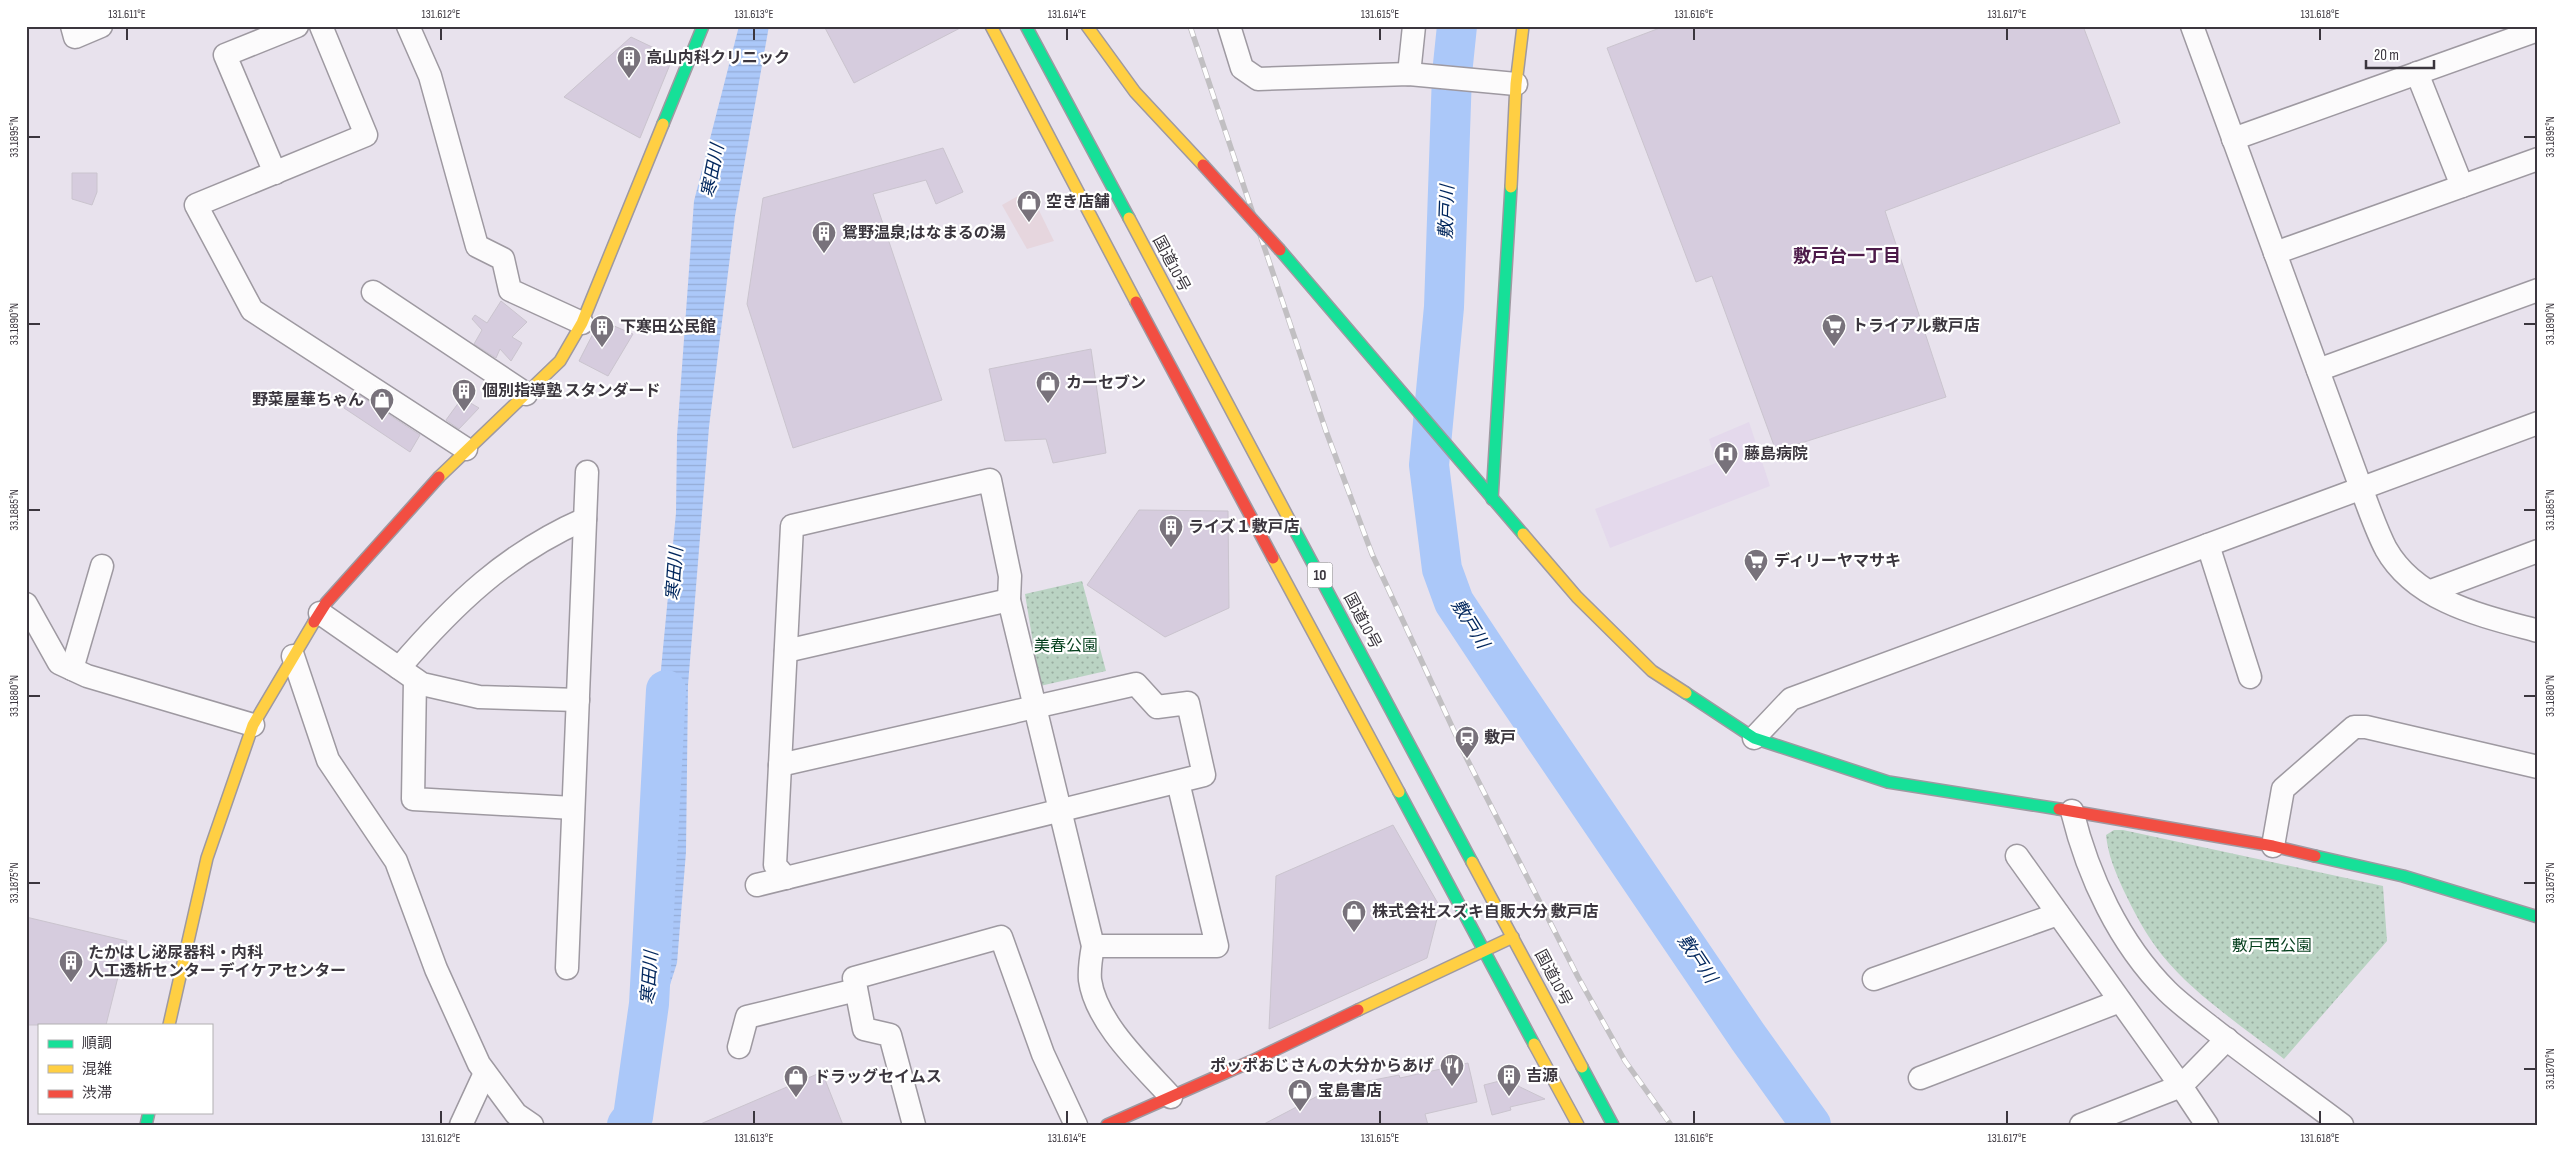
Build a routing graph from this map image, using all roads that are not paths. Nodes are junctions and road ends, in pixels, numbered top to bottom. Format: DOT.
graph roads {
  1 [pos="72,26"];
  2 [pos="101,26"];
  3 [pos="297,26"];
  4 [pos="321,26"];
  5 [pos="408,26"];
  6 [pos="702,26"];
  7 [pos="991,26"];
  8 [pos="1026,26"];
  9 [pos="1087,26"];
  10 [pos="1229,26"];
  11 [pos="1414,26"];
  12 [pos="1523,26"];
  13 [pos="2196,28"];
  14 [pos="2538,30"];
  15 [pos="2417,73"];
  16 [pos="1409,74"];
  17 [pos="1506,83"];
  18 [pos="2233,139"];
  19 [pos="2538,159"];
  20 [pos="275,172"];
  21 [pos="2462,186"];
  22 [pos="2275,253"];
  23 [pos="2538,290"];
  24 [pos="373,292"];
  25 [pos="582,323"];
  26 [pos="2318,370"];
  27 [pos="526,394"];
  28 [pos="2538,423"];
  29 [pos="466,449"];
  30 [pos="587,472"];
  31 [pos="2361,488"];
  32 [pos="1492,499"];
  33 [pos="585,519"];
  34 [pos="2208,545"];
  35 [pos="2538,551"];
  36 [pos="102,566"];
  37 [pos="2430,591"];
  38 [pos="1009,600"];
  39 [pos="26,604"];
  40 [pos="320,613"];
  41 [pos="2538,631"];
  42 [pos="786,650"];
  43 [pos="293,656"];
  44 [pos="72,669"];
  45 [pos="407,674"];
  46 [pos="2250,677"];
  47 [pos="578,700"];
  48 [pos="1035,707"];
  49 [pos="253,725"];
  50 [pos="1754,738"];
  51 [pos="780,765"];
  52 [pos="2538,767"];
  53 [pos="1178,782"];
  54 [pos="573,808"];
  55 [pos="1060,811"];
  56 [pos="2072,811"];
  57 [pos="2273,846"];
  58 [pos="2017,856"];
  59 [pos="786,878"];
  60 [pos="757,885"];
  61 [pos="2058,914"];
  62 [pos="2538,917"];
  63 [pos="1513,937"];
  64 [pos="1093,946"];
  65 [pos="1485,952"];
  66 [pos="567,968"];
  67 [pos="1874,979"];
  68 [pos="856,990"];
  69 [pos="2120,1002"];
  70 [pos="169,1024"];
  71 [pos="2227,1040"];
  72 [pos="739,1046"];
  73 [pos="485,1073"];
  74 [pos="1920,1078"];
  75 [pos="2180,1086"];
  76 [pos="1172,1097"];
  77 [pos="461,1125"];
  78 [pos="532,1125"];
  79 [pos="914,1125"];
  80 [pos="1076,1125"];
  81 [pos="1107,1125"];
  82 [pos="1578,1125"];
  83 [pos="1614,1125"];
  84 [pos="2081,1125"];
  85 [pos="2207,1125"];
  86 [pos="2342,1125"];
  1 -- 2 [label="street"];
  3 -- 20 [label="street"];
  4 -- 20 [label="street"];
  5 -- 25 [label="street"];
  6 -- 25 [label="main road"];
  7 -- 65 [label="main road, 10"];
  8 -- 63 [label="main road, 国道10号 / 10"];
  9 -- 32 [label="main road, bridge"];
  10 -- 16 [label="street"];
  11 -- 16 [label="street"];
  12 -- 17 [label="main road"];
  13 -- 18 [label="street"];
  14 -- 15 [label="street"];
  15 -- 18 [label="street"];
  15 -- 21 [label="street"];
  16 -- 17 [label="street"];
  17 -- 32 [label="main road"];
  18 -- 22 [label="street"];
  19 -- 21 [label="street"];
  20 -- 29 [label="street"];
  21 -- 22 [label="street"];
  22 -- 26 [label="street"];
  23 -- 26 [label="street"];
  24 -- 27 [label="street"];
  25 -- 27 [label="main road"];
  26 -- 31 [label="street"];
  27 -- 29 [label="main road"];
  28 -- 31 [label="street"];
  29 -- 40 [label="main road"];
  30 -- 33 [label="street"];
  31 -- 34 [label="street"];
  31 -- 37 [label="street"];
  32 -- 50 [label="main road"];
  33 -- 45 [label="street"];
  33 -- 47 [label="street"];
  34 -- 46 [label="street"];
  34 -- 50 [label="street"];
  35 -- 37 [label="street"];
  36 -- 44 [label="street"];
  37 -- 41 [label="street"];
  38 -- 42 [label="street"];
  38 -- 42 [label="street"];
  38 -- 48 [label="street"];
  39 -- 44 [label="street"];
  40 -- 43 [label="main road"];
  40 -- 45 [label="street"];
  42 -- 51 [label="street"];
  43 -- 49 [label="main road"];
  43 -- 73 [label="street"];
  44 -- 49 [label="street"];
  45 -- 47 [label="street"];
  45 -- 54 [label="street"];
  47 -- 54 [label="street"];
  48 -- 51 [label="street"];
  48 -- 53 [label="street"];
  48 -- 55 [label="street"];
  49 -- 70 [label="main road"];
  50 -- 56 [label="main road"];
  51 -- 59 [label="street"];
  52 -- 57 [label="street"];
  53 -- 55 [label="street"];
  53 -- 64 [label="street"];
  54 -- 66 [label="street"];
  55 -- 59 [label="street"];
  55 -- 64 [label="street"];
  56 -- 57 [label="main road"];
  56 -- 71 [label="street"];
  57 -- 62 [label="main road"];
  58 -- 61 [label="street"];
  59 -- 60 [label="street"];
  61 -- 67 [label="street"];
  61 -- 69 [label="street"];
  63 -- 65 [label="main road"];
  63 -- 83 [label="main road, 国道10号 / 10"];
  64 -- 76 [label="street"];
  65 -- 76 [label="main road"];
  65 -- 82 [label="main road, 10"];
  68 -- 72 [label="street"];
  68 -- 79 [label="street"];
  68 -- 80 [label="street"];
  69 -- 74 [label="street"];
  69 -- 75 [label="street"];
  71 -- 75 [label="street"];
  71 -- 86 [label="street"];
  73 -- 77 [label="street"];
  73 -- 78 [label="street"];
  75 -- 84 [label="street"];
  75 -- 85 [label="street"];
  76 -- 81 [label="main road"];
}
